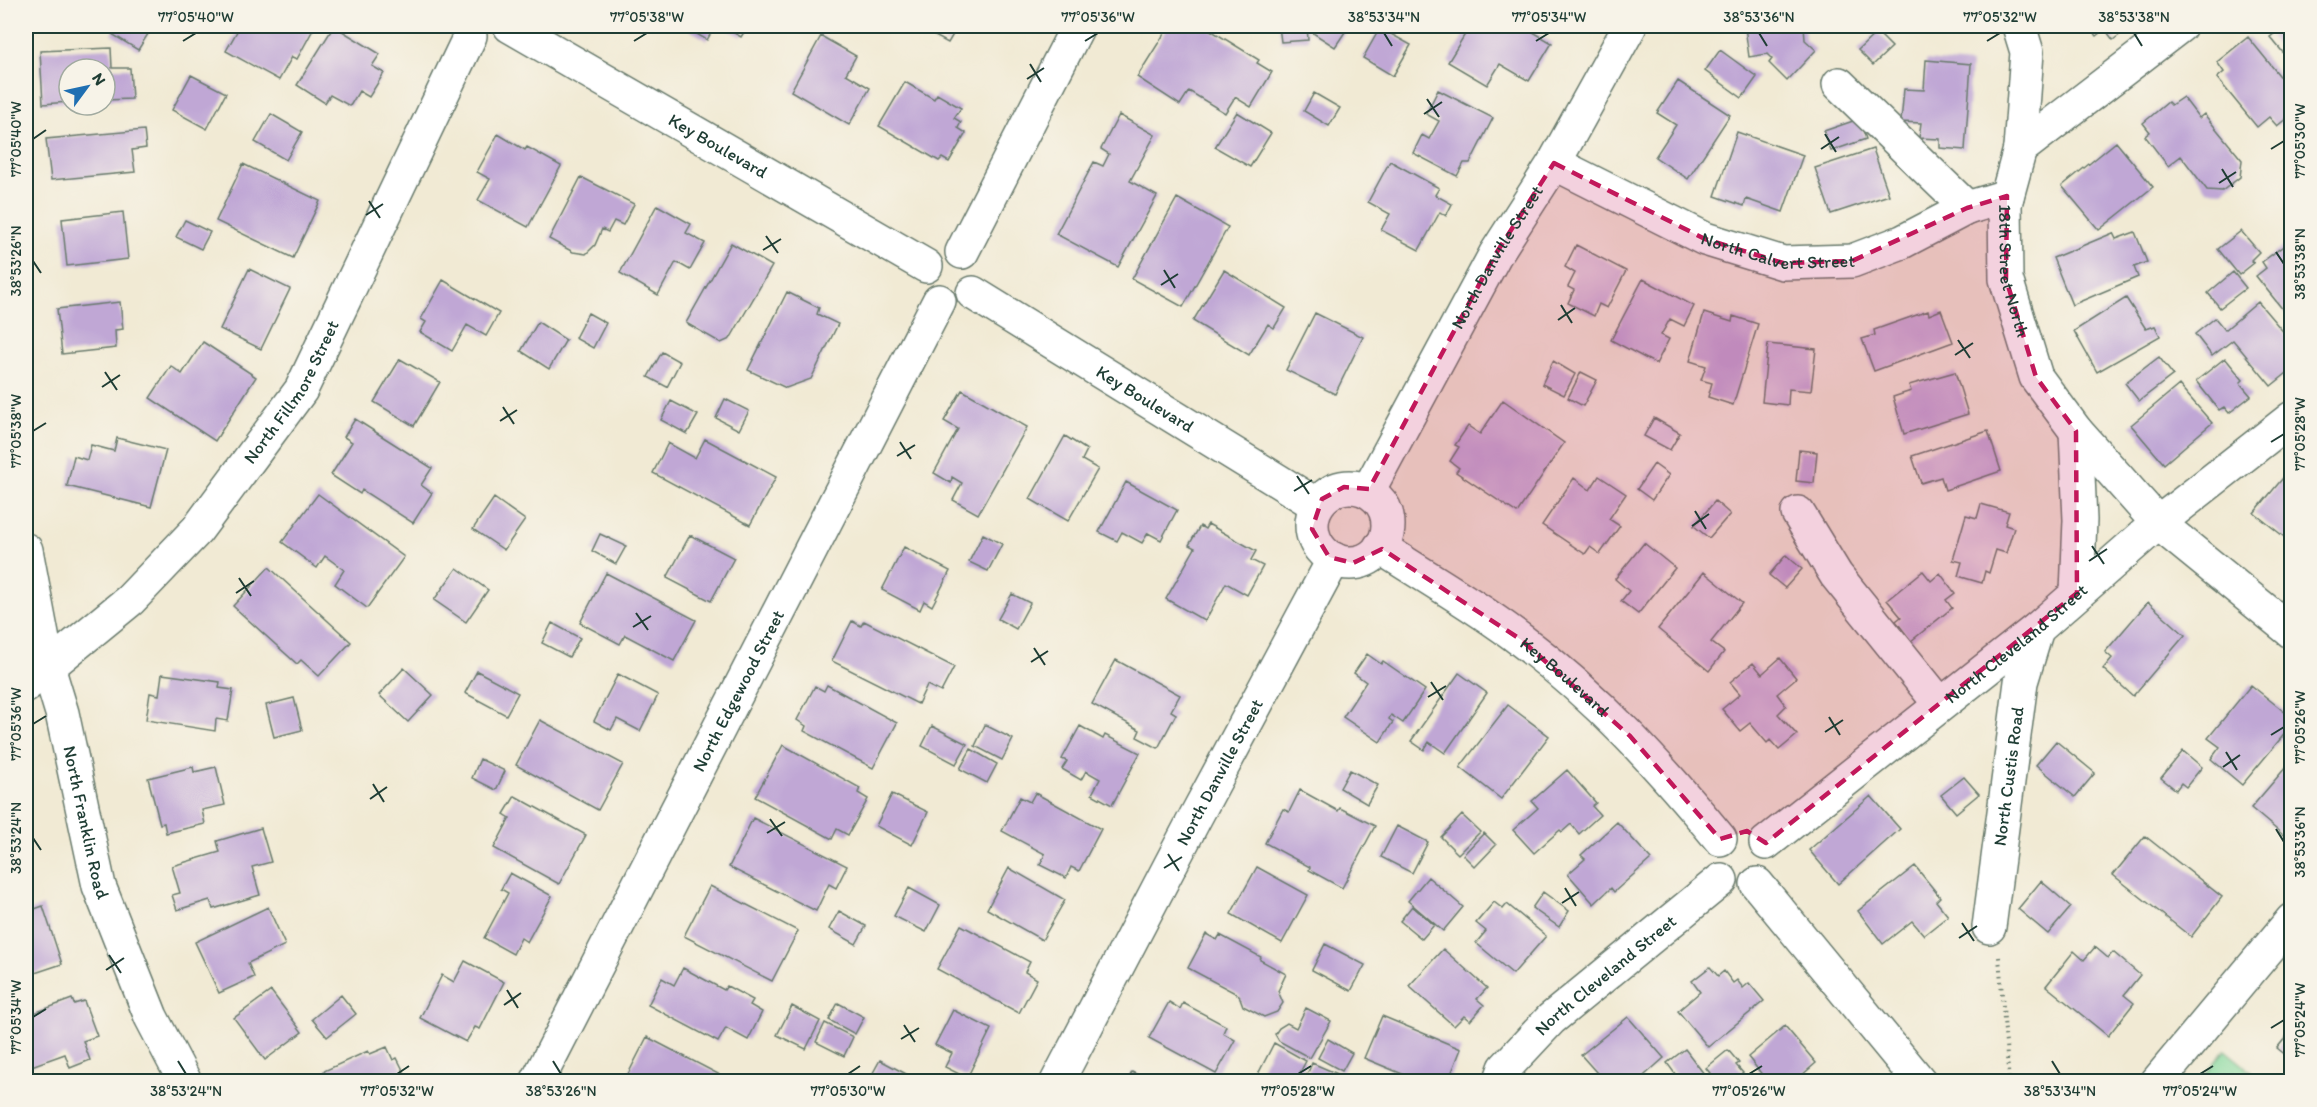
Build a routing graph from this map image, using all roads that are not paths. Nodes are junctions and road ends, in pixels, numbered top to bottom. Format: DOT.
graph roads {
  1 [pos="510,26"];
  2 [pos="1078,26"];
  3 [pos="1630,26"];
  4 [pos="2019,26"];
  5 [pos="2180,26"];
  6 [pos="464,31"];
  7 [pos="1839,84"];
  8 [pos="2020,149"];
  9 [pos="1554,163"];
  10 [pos="2007,196"];
  11 [pos="1967,208"];
  12 [pos="962,252"];
  13 [pos="926,266"];
  14 [pos="973,293"];
  15 [pos="939,301"];
  16 [pos="2292,418"];
  17 [pos="2076,431"];
  18 [pos="1368,492"];
  19 [pos="1317,506"];
  20 [pos="1798,513"];
  21 [pos="2158,523"];
  22 [pos="1380,548"];
  23 [pos="26,550"];
  24 [pos="1334,560"];
  25 [pos="2078,594"];
  26 [pos="2037,629"];
  27 [pos="2292,632"];
  28 [pos="37,676"];
  29 [pos="1940,704"];
  30 [pos="1720,839"];
  31 [pos="1766,843"];
  32 [pos="1721,880"];
  33 [pos="1757,884"];
  34 [pos="2292,920"];
  35 [pos="1989,927"];
  36 [pos="185,1082"];
  37 [pos="537,1082"];
  38 [pos="1057,1082"];
  39 [pos="1500,1082"];
  40 [pos="1920,1082"];
  41 [pos="2157,1082"];
  1 -- 6 [label="street"];
  1 -- 13 [label="street, Key Boulevard"];
  2 -- 12 [label="street"];
  3 -- 9 [label="street, North Danville Street"];
  4 -- 8 [label="street, 18th Street North"];
  5 -- 8 [label="street"];
  6 -- 28 [label="street, North Fillmore Street"];
  7 -- 11 [label="street"];
  8 -- 10 [label="street, 18th Street North"];
  9 -- 11 [label="street, North Calvert Street"];
  9 -- 18 [label="street, North Danville Street"];
  10 -- 11 [label="street, North Calvert Street"];
  10 -- 17 [label="street, 18th Street North"];
  12 -- 13 [label="street"];
  12 -- 14 [label="street"];
  13 -- 15 [label="street"];
  14 -- 15 [label="street"];
  14 -- 19 [label="street, Key Boulevard"];
  15 -- 37 [label="street, North Edgewood Street"];
  16 -- 21 [label="street, North Cleveland Street"];
  17 -- 21 [label="street, 18th Street North"];
  17 -- 25 [label="street"];
  18 -- 19 [label="street"];
  18 -- 22 [label="street"];
  19 -- 24 [label="street"];
  20 -- 29 [label="street"];
  21 -- 25 [label="street, North Cleveland Street"];
  21 -- 27 [label="street, 18th Street North"];
  22 -- 24 [label="street"];
  22 -- 30 [label="street, Key Boulevard"];
  23 -- 28 [label="street, North Franklin Road"];
  24 -- 38 [label="street, North Danville Street"];
  25 -- 26 [label="street, North Cleveland Street"];
  26 -- 29 [label="street, North Cleveland Street"];
  26 -- 35 [label="street, North Custis Road"];
  28 -- 36 [label="street, North Franklin Road"];
  29 -- 31 [label="street, North Cleveland Street"];
  30 -- 31 [label="street"];
  30 -- 32 [label="street"];
  31 -- 33 [label="street"];
  32 -- 33 [label="street"];
  32 -- 39 [label="street, North Cleveland Street"];
  33 -- 40 [label="street"];
  34 -- 41 [label="street"];
}
